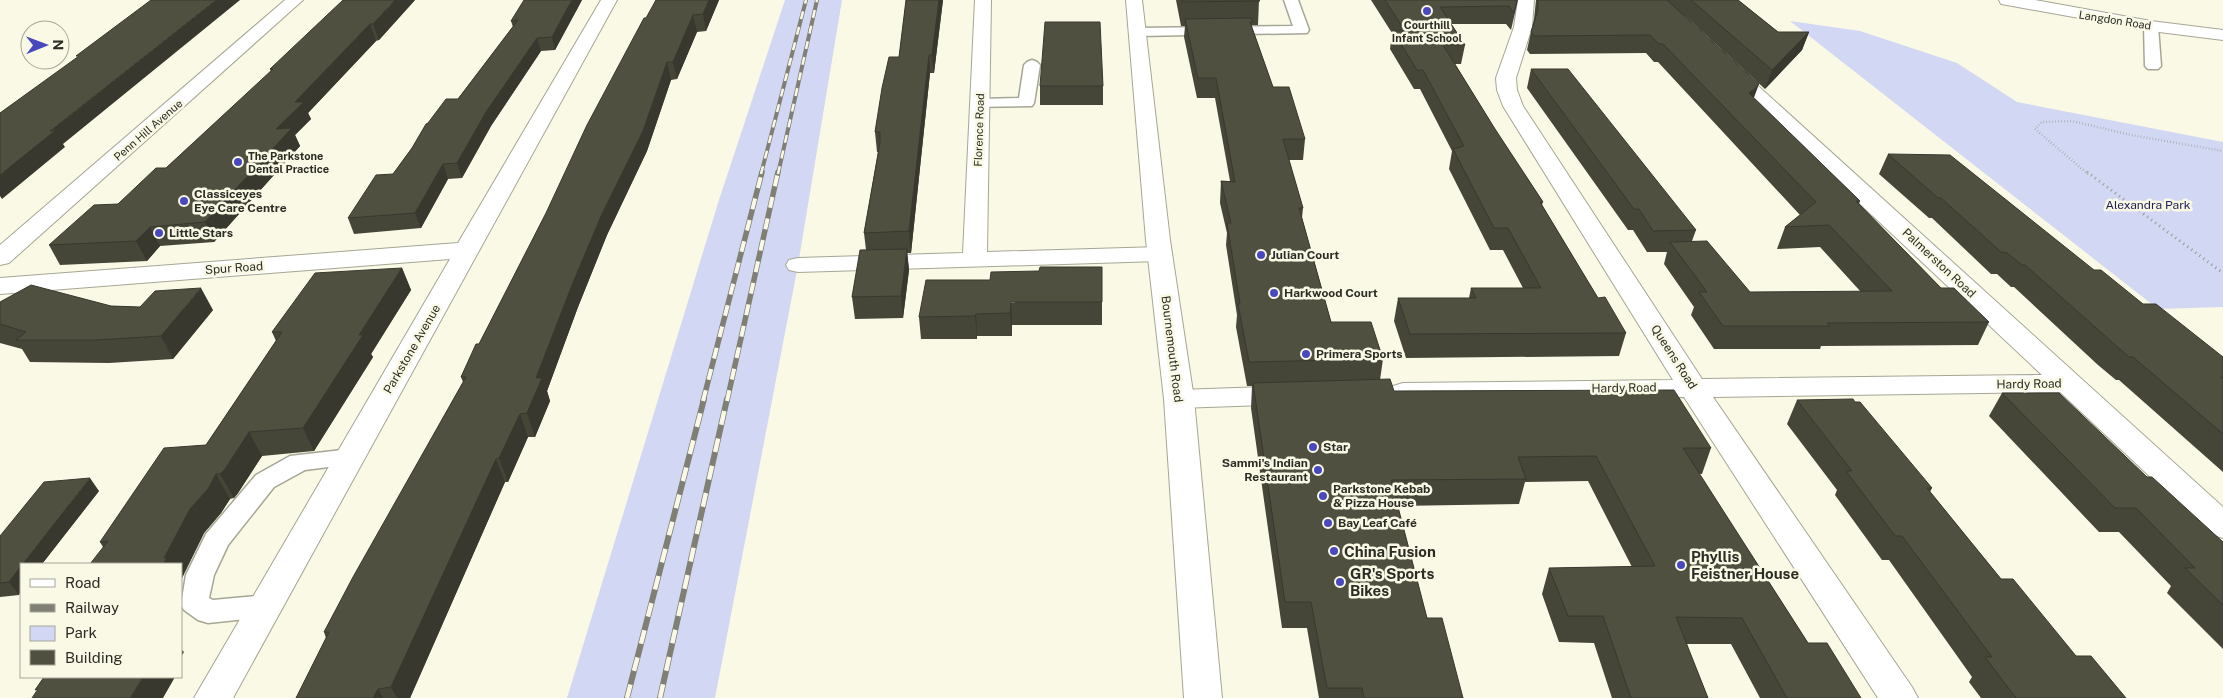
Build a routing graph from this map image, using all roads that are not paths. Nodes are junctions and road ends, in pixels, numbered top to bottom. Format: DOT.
graph roads {
  1 [pos="295,0"];
  2 [pos="609,0"];
  3 [pos="983,0"];
  4 [pos="1134,0"];
  5 [pos="1291,0"];
  6 [pos="1526,0"];
  7 [pos="2007,0"];
  8 [pos="2151,26"];
  9 [pos="1138,32"];
  10 [pos="2223,35"];
  11 [pos="1712,54"];
  12 [pos="1032,65"];
  13 [pos="2153,66"];
  14 [pos="980,104"];
  15 [pos="468,250"];
  16 [pos="1160,254"];
  17 [pos="0,258"];
  18 [pos="975,259"];
  19 [pos="798,265"];
  20 [pos="0,286"];
  21 [pos="2069,383"];
  22 [pos="1693,388"];
  23 [pos="1377,393"];
  24 [pos="1317,395"];
  25 [pos="1179,399"];
  26 [pos="351,457"];
  27 [pos="2223,526"];
  28 [pos="266,606"];
  29 [pos="213,698"];
  30 [pos="1203,698"];
  31 [pos="1899,698"];
  1 -- 17 [label="main road, Penn Hill Avenue"];
  2 -- 15 [label="main road, Parkstone Avenue"];
  3 -- 14 [label="main road, Florence Road"];
  4 -- 9 [label="main road, Bournemouth Road"];
  5 -- 9 [label="lane"];
  6 -- 22 [label="main road, Queens Road"];
  7 -- 8 [label="main road, Langdon Road"];
  8 -- 10 [label="main road, Langdon Road"];
  8 -- 13 [label="lane"];
  9 -- 16 [label="main road, Bournemouth Road"];
  11 -- 21 [label="main road, Palmerston Road"];
  12 -- 14 [label="lane"];
  14 -- 18 [label="main road, Florence Road"];
  15 -- 20 [label="main road, Spur Road"];
  15 -- 26 [label="main road, Parkstone Avenue"];
  16 -- 18 [label="main road"];
  16 -- 25 [label="main road, Bournemouth Road"];
  18 -- 19 [label="main road"];
  21 -- 22 [label="main road, Hardy Road"];
  21 -- 27 [label="main road, Palmerston Road"];
  22 -- 23 [label="main road, Hardy Road"];
  22 -- 31 [label="main road, Queens Road"];
  24 -- 25 [label="main road"];
  25 -- 30 [label="main road, Bournemouth Road"];
  26 -- 28 [label="main road, Parkstone Avenue"];
  26 -- 28 [label="lane"];
  28 -- 29 [label="main road, Parkstone Avenue"];
}
